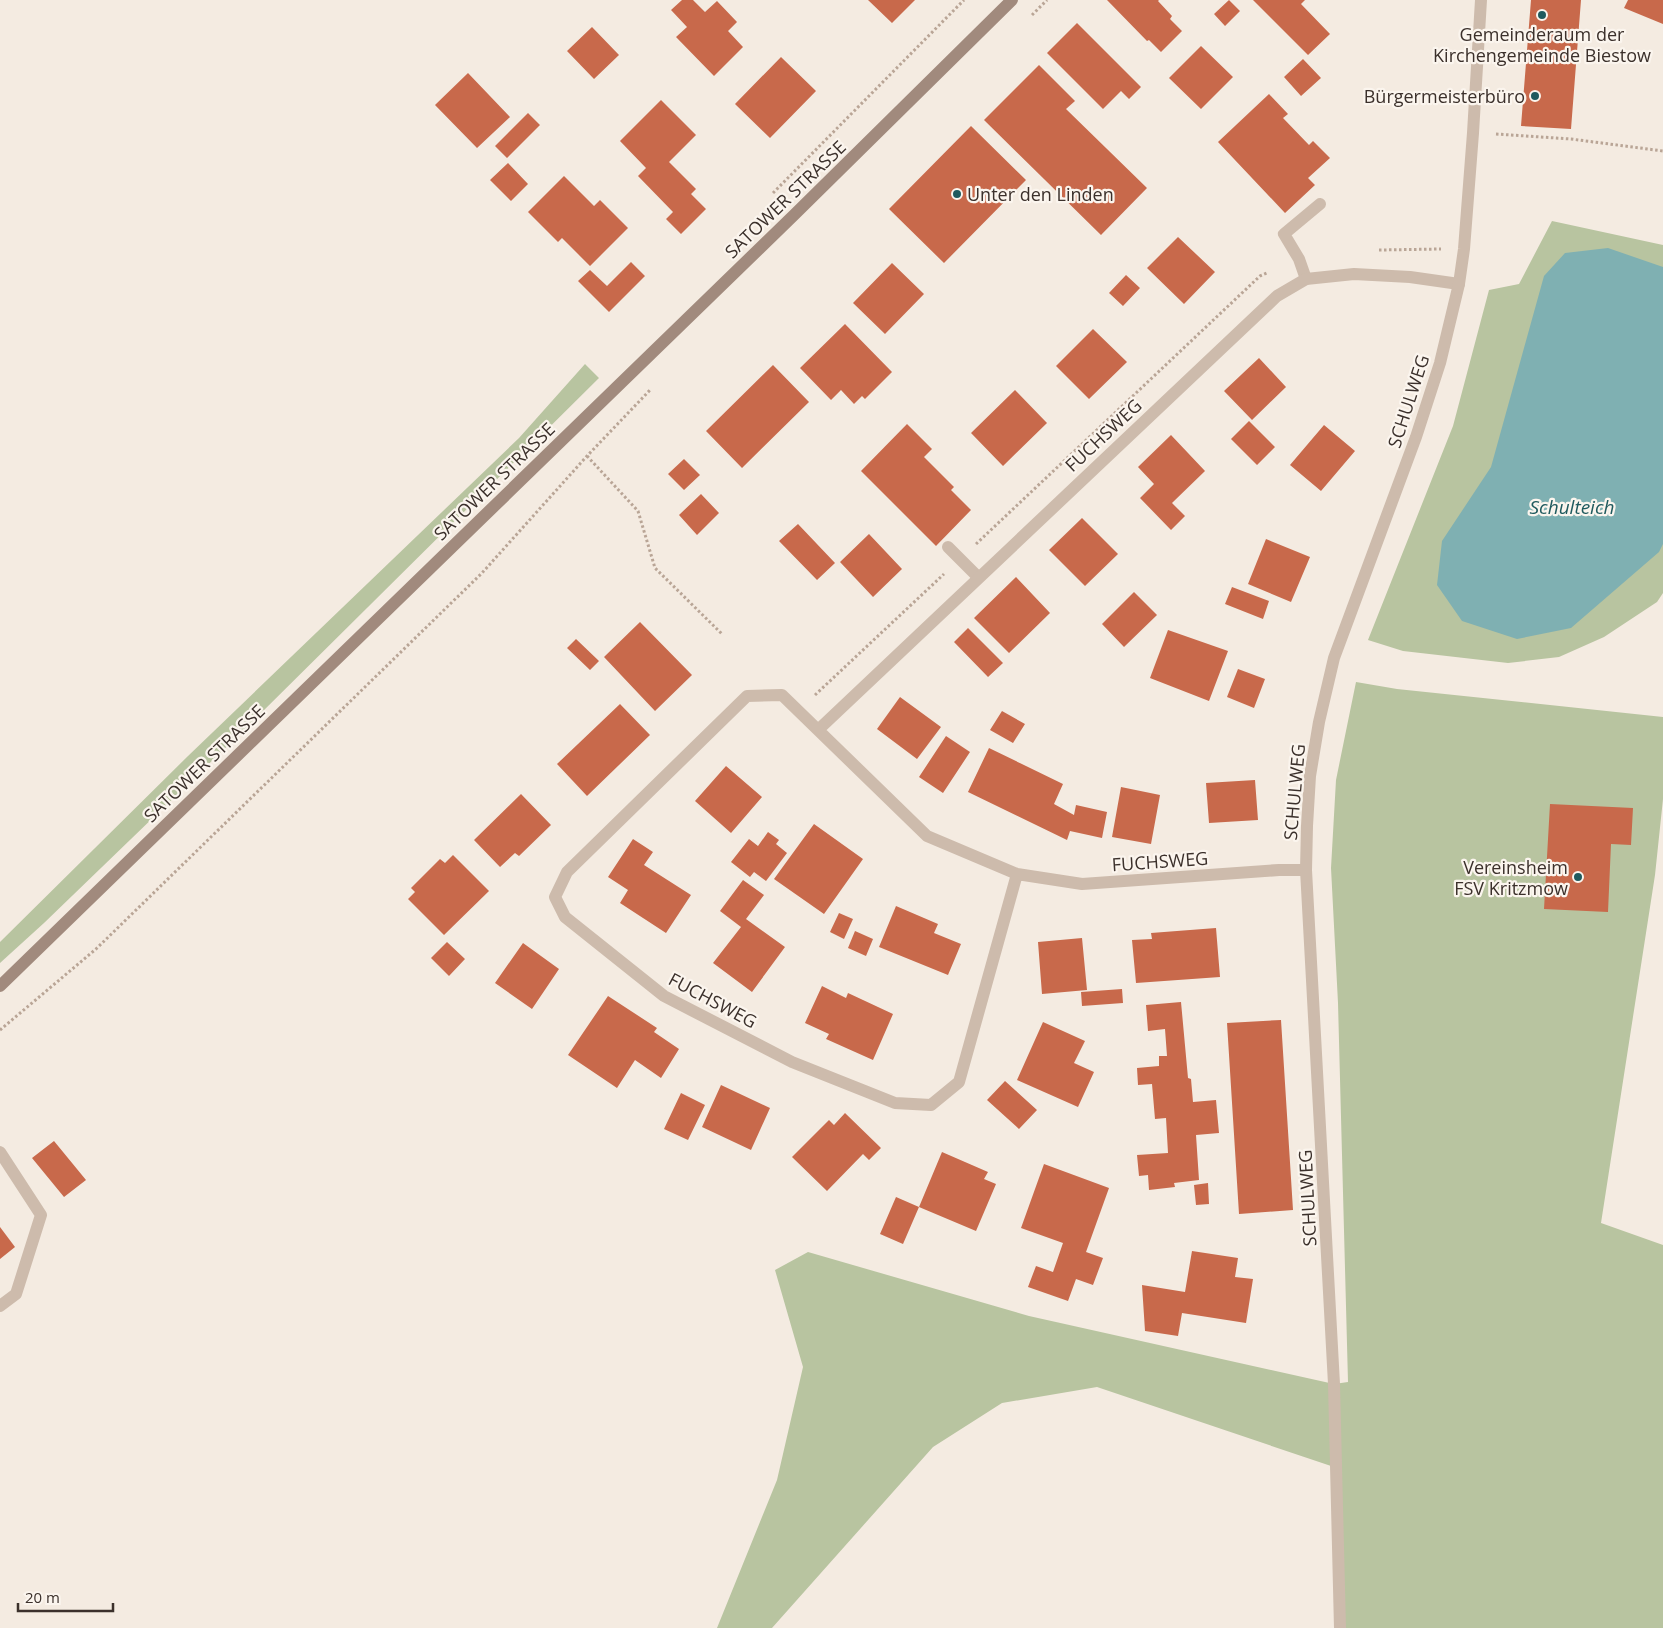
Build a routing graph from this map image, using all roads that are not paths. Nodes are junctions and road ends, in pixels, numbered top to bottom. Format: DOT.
graph roads {
  1 [pos="1012,0"];
  2 [pos="1481,0"];
  3 [pos="1320,204"];
  4 [pos="1306,279"];
  5 [pos="1459,284"];
  6 [pos="948,547"];
  7 [pos="978,577"];
  8 [pos="818,730"];
  9 [pos="1306,870"];
  10 [pos="1017,874"];
  11 [pos="0,986"];
  12 [pos="0,1153"];
  13 [pos="0,1306"];
  14 [pos="1340,1628"];
  1 -- 11 [label="main road, SATOWER STRASSE"];
  2 -- 5 [label="street, SCHULWEG"];
  3 -- 4 [label="street"];
  4 -- 5 [label="street, FUCHSWEG"];
  4 -- 7 [label="street, FUCHSWEG"];
  5 -- 9 [label="street, SCHULWEG"];
  6 -- 7 [label="street"];
  7 -- 8 [label="street, FUCHSWEG"];
  8 -- 10 [label="street, FUCHSWEG"];
  8 -- 10 [label="street, FUCHSWEG"];
  9 -- 10 [label="street, FUCHSWEG"];
  9 -- 14 [label="street, SCHULWEG"];
  12 -- 13 [label="street"];
}
